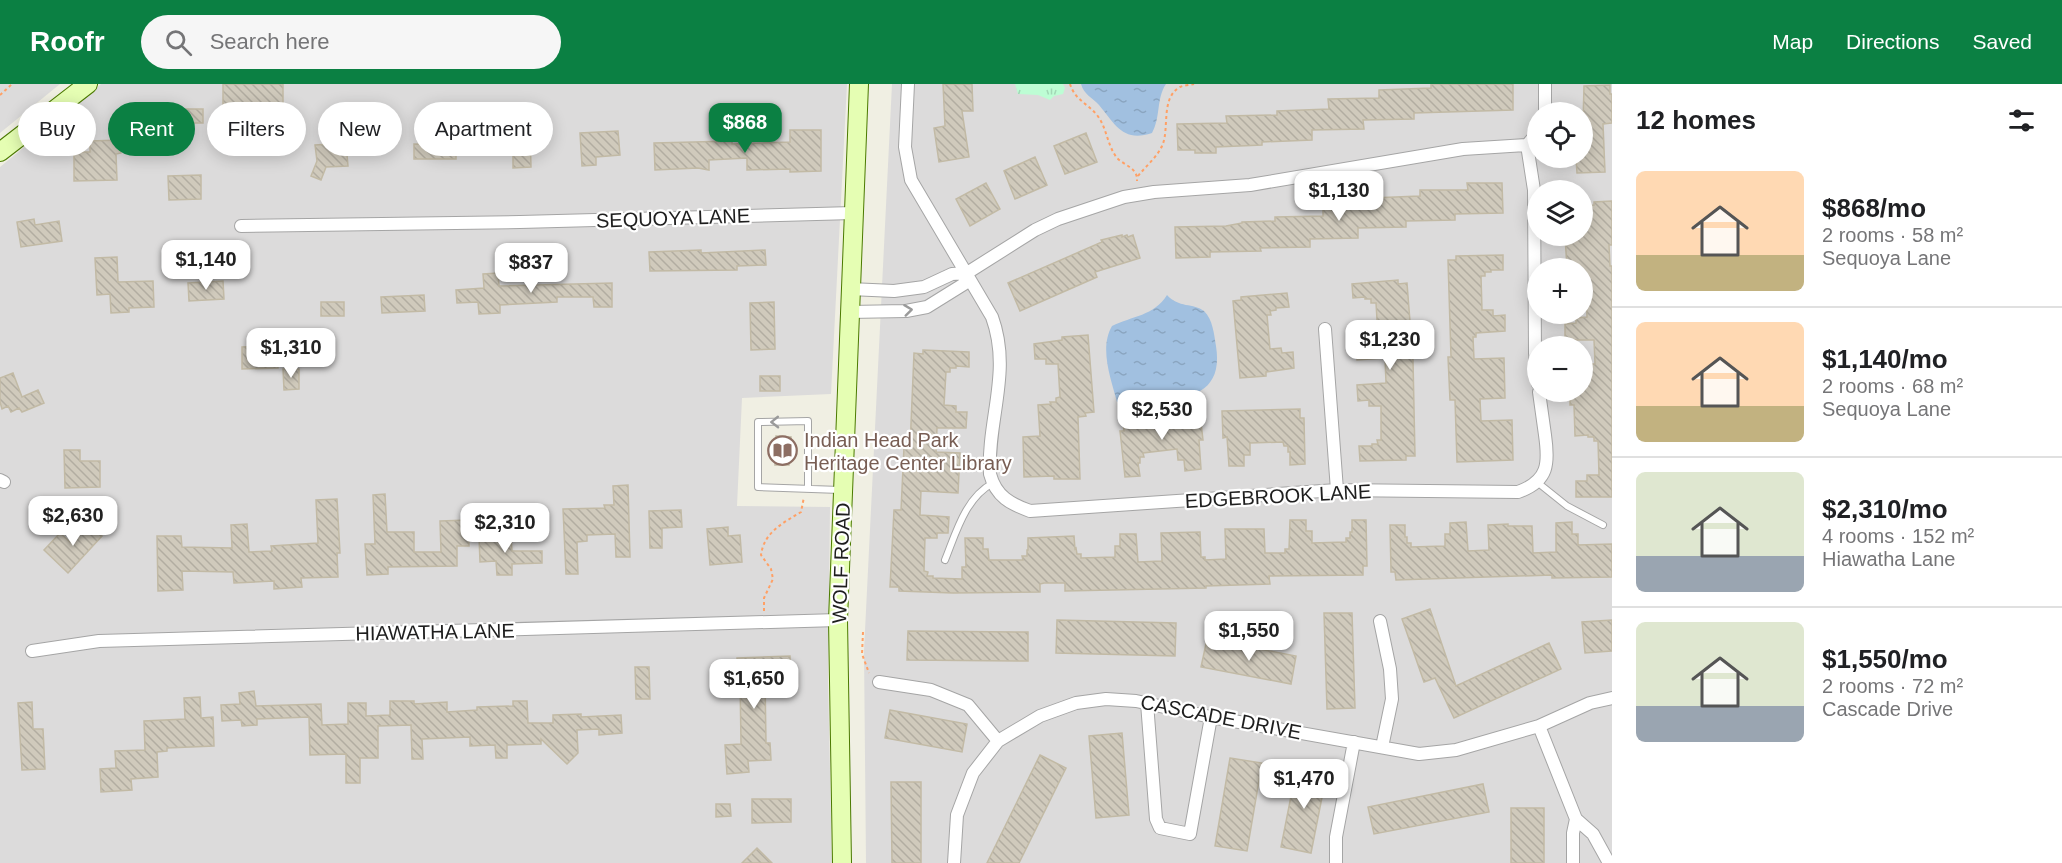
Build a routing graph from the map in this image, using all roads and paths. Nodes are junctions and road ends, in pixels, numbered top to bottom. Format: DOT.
graph roads {
  1 [pos="12,84"];
  2 [pos="88,84"];
  3 [pos="859,84"];
  4 [pos="908,84"];
  5 [pos="1070,84"];
  6 [pos="1194,84"];
  7 [pos="1545,84"];
  8 [pos="0,94"];
  9 [pos="1545,102"];
  10 [pos="1527,145"];
  11 [pos="0,152"];
  12 [pos="1531,168"];
  13 [pos="1138,176"];
  14 [pos="1138,195"];
  15 [pos="853,213"];
  16 [pos="241,226"];
  17 [pos="967,273"];
  18 [pos="850,289"];
  19 [pos="849,312"];
  20 [pos="1325,329"];
  21 [pos="1535,336"];
  22 [pos="1540,402"];
  23 [pos="1540,478"];
  24 [pos="993,483"];
  25 [pos="808,489"];
  26 [pos="844,490"];
  27 [pos="1337,490"];
  28 [pos="1603,525"];
  29 [pos="945,560"];
  30 [pos="838,620"];
  31 [pos="1380,621"];
  32 [pos="765,622"];
  33 [pos="863,632"];
  34 [pos="32,651"];
  35 [pos="879,682"];
  36 [pos="1612,698"];
  37 [pos="1147,704"];
  38 [pos="1211,717"];
  39 [pos="1539,726"];
  40 [pos="998,741"];
  41 [pos="1354,742"];
  42 [pos="1382,747"];
  43 [pos="1576,819"];
  44 [pos="842,863"];
  45 [pos="954,863"];
  46 [pos="1336,863"];
  47 [pos="1573,863"];
  48 [pos="1609,863"];
  1 -- 8 [label="path"];
  2 -- 11 [label="street"];
  3 -- 15 [label="street, WOLF ROAD"];
  4 -- 17 [label="street"];
  5 -- 13 [label="path"];
  6 -- 13 [label="path"];
  7 -- 9 [label="street"];
  10 -- 14 [label="street"];
  12 -- 21 [label="street"];
  13 -- 14 [label="path"];
  14 -- 17 [label="street"];
  15 -- 16 [label="street, SEQUOYA LANE"];
  15 -- 18 [label="street, WOLF ROAD"];
  17 -- 18 [label="street"];
  19 -- 17 [label="street, one-way"];
  17 -- 24 [label="street"];
  18 -- 19 [label="street, WOLF ROAD"];
  19 -- 26 [label="street, WOLF ROAD"];
  20 -- 27 [label="street"];
  22 -- 23 [label="street"];
  23 -- 27 [label="street, EDGEBROOK LANE"];
  23 -- 28 [label="lane"];
  24 -- 27 [label="street, EDGEBROOK LANE"];
  24 -- 29 [label="lane"];
  25 -- 25 [label="lane, one-way"];
  25 -- 26 [label="lane"];
  25 -- 32 [label="path"];
  26 -- 30 [label="street, WOLF ROAD"];
  30 -- 32 [label="street, HIAWATHA LANE"];
  30 -- 44 [label="street, WOLF ROAD"];
  31 -- 42 [label="street"];
  32 -- 34 [label="street, HIAWATHA LANE"];
  33 -- 35 [label="path"];
  35 -- 40 [label="street"];
  36 -- 39 [label="street, CASCADE DRIVE"];
  37 -- 38 [label="street, CASCADE DRIVE"];
  37 -- 38 [label="street"];
  37 -- 40 [label="street, CASCADE DRIVE"];
  38 -- 41 [label="street, CASCADE DRIVE"];
  39 -- 42 [label="street, CASCADE DRIVE"];
  39 -- 43 [label="street"];
  40 -- 45 [label="street, CASCADE DRIVE"];
  41 -- 42 [label="street, CASCADE DRIVE"];
  41 -- 46 [label="street"];
  43 -- 47 [label="street"];
  43 -- 48 [label="street"];
}
